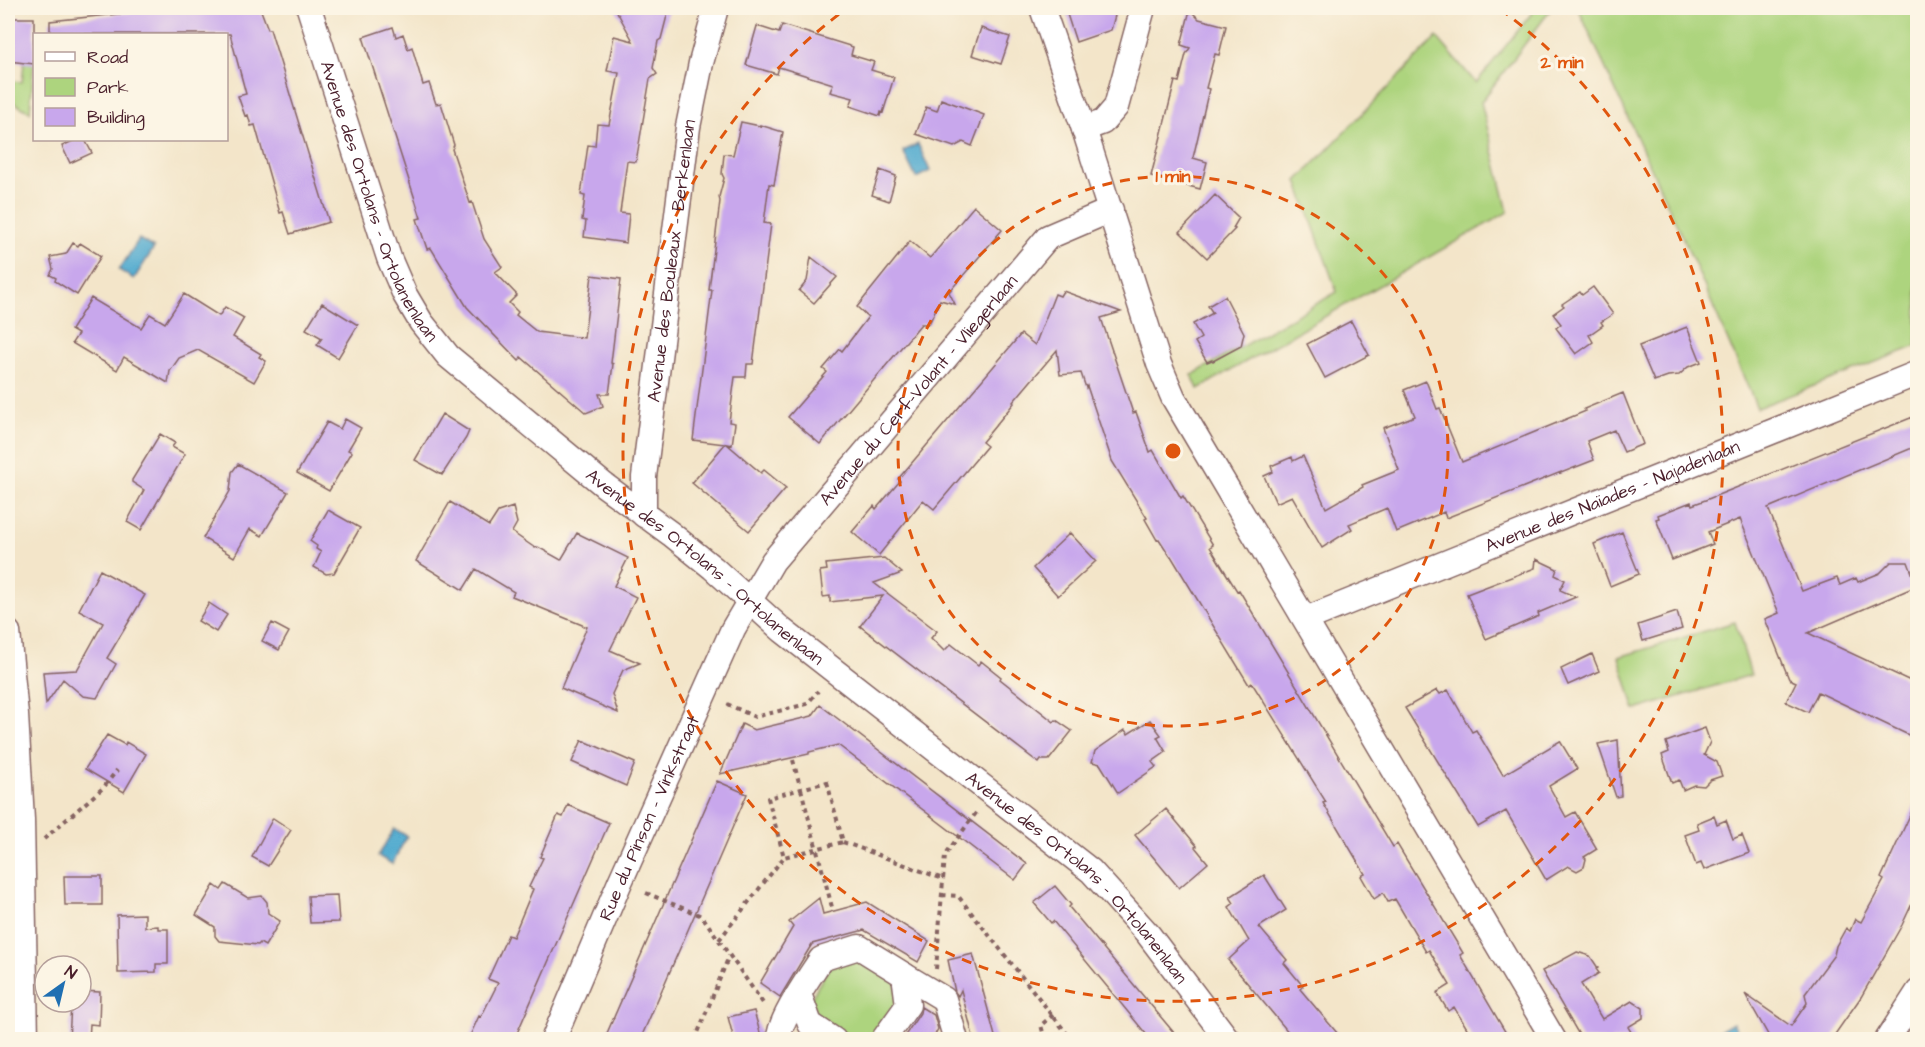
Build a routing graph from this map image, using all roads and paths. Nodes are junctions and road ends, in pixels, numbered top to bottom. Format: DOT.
graph roads {
  1 [pos="309,8"];
  2 [pos="716,8"];
  3 [pos="1042,8"];
  4 [pos="1143,8"];
  5 [pos="1084,129"];
  6 [pos="1111,210"];
  7 [pos="1917,373"];
  8 [pos="645,515"];
  9 [pos="750,600"];
  10 [pos="1305,619"];
  11 [pos="8,632"];
  12 [pos="818,691"];
  13 [pos="726,704"];
  14 [pos="793,760"];
  15 [pos="117,770"];
  16 [pos="801,788"];
  17 [pos="976,813"];
  18 [pos="843,842"];
  19 [pos="39,843"];
  20 [pos="817,849"];
  21 [pos="784,857"];
  22 [pos="943,879"];
  23 [pos="646,894"];
  24 [pos="942,895"];
  25 [pos="833,911"];
  26 [pos="719,940"];
  27 [pos="730,956"];
  28 [pos="904,975"];
  29 [pos="1917,992"];
  30 [pos="934,993"];
  31 [pos="799,994"];
  32 [pos="1053,1015"];
  33 [pos="780,1034"];
  34 [pos="695,1039"];
  35 [pos="26,1040"];
  36 [pos="553,1040"];
  37 [pos="834,1040"];
  38 [pos="883,1040"];
  39 [pos="956,1040"];
  40 [pos="1045,1040"];
  41 [pos="1072,1040"];
  42 [pos="1228,1040"];
  43 [pos="1554,1040"];
  44 [pos="1887,1040"];
  1 -- 8 [label="street, Avenue des Ortolans - Ortolanenlaan"];
  2 -- 8 [label="street, Avenue des Bouleaux - Berkenlaan"];
  3 -- 5 [label="street"];
  4 -- 5 [label="street"];
  5 -- 6 [label="street"];
  6 -- 9 [label="street, Avenue du Cerf-Volant - Vliegerlaan"];
  6 -- 10 [label="street"];
  7 -- 10 [label="street, Avenue des Naïades - Najadenlaan"];
  8 -- 9 [label="street, Avenue des Ortolans - Ortolanenlaan"];
  9 -- 36 [label="street, Rue du Pinson - Vinkstraat"];
  9 -- 42 [label="street, Avenue des Ortolans - Ortolanenlaan"];
  10 -- 43 [label="street"];
  11 -- 35 [label="street"];
  12 -- 13 [label="path"];
  14 -- 16 [label="path"];
  15 -- 19 [label="path"];
  16 -- 18 [label="path"];
  16 -- 20 [label="path"];
  16 -- 21 [label="path"];
  17 -- 22 [label="path"];
  18 -- 20 [label="path"];
  18 -- 22 [label="path"];
  20 -- 21 [label="path"];
  20 -- 25 [label="path"];
  21 -- 26 [label="path"];
  22 -- 24 [label="path"];
  23 -- 26 [label="path"];
  24 -- 30 [label="path"];
  24 -- 32 [label="path"];
  26 -- 27 [label="path"];
  27 -- 33 [label="path"];
  27 -- 34 [label="path"];
  28 -- 30 [label="street"];
  28 -- 31 [label="street"];
  28 -- 38 [label="street"];
  29 -- 44 [label="street"];
  30 -- 39 [label="street"];
  31 -- 33 [label="street"];
  31 -- 37 [label="street"];
  32 -- 40 [label="path"];
  32 -- 41 [label="path"];
}
